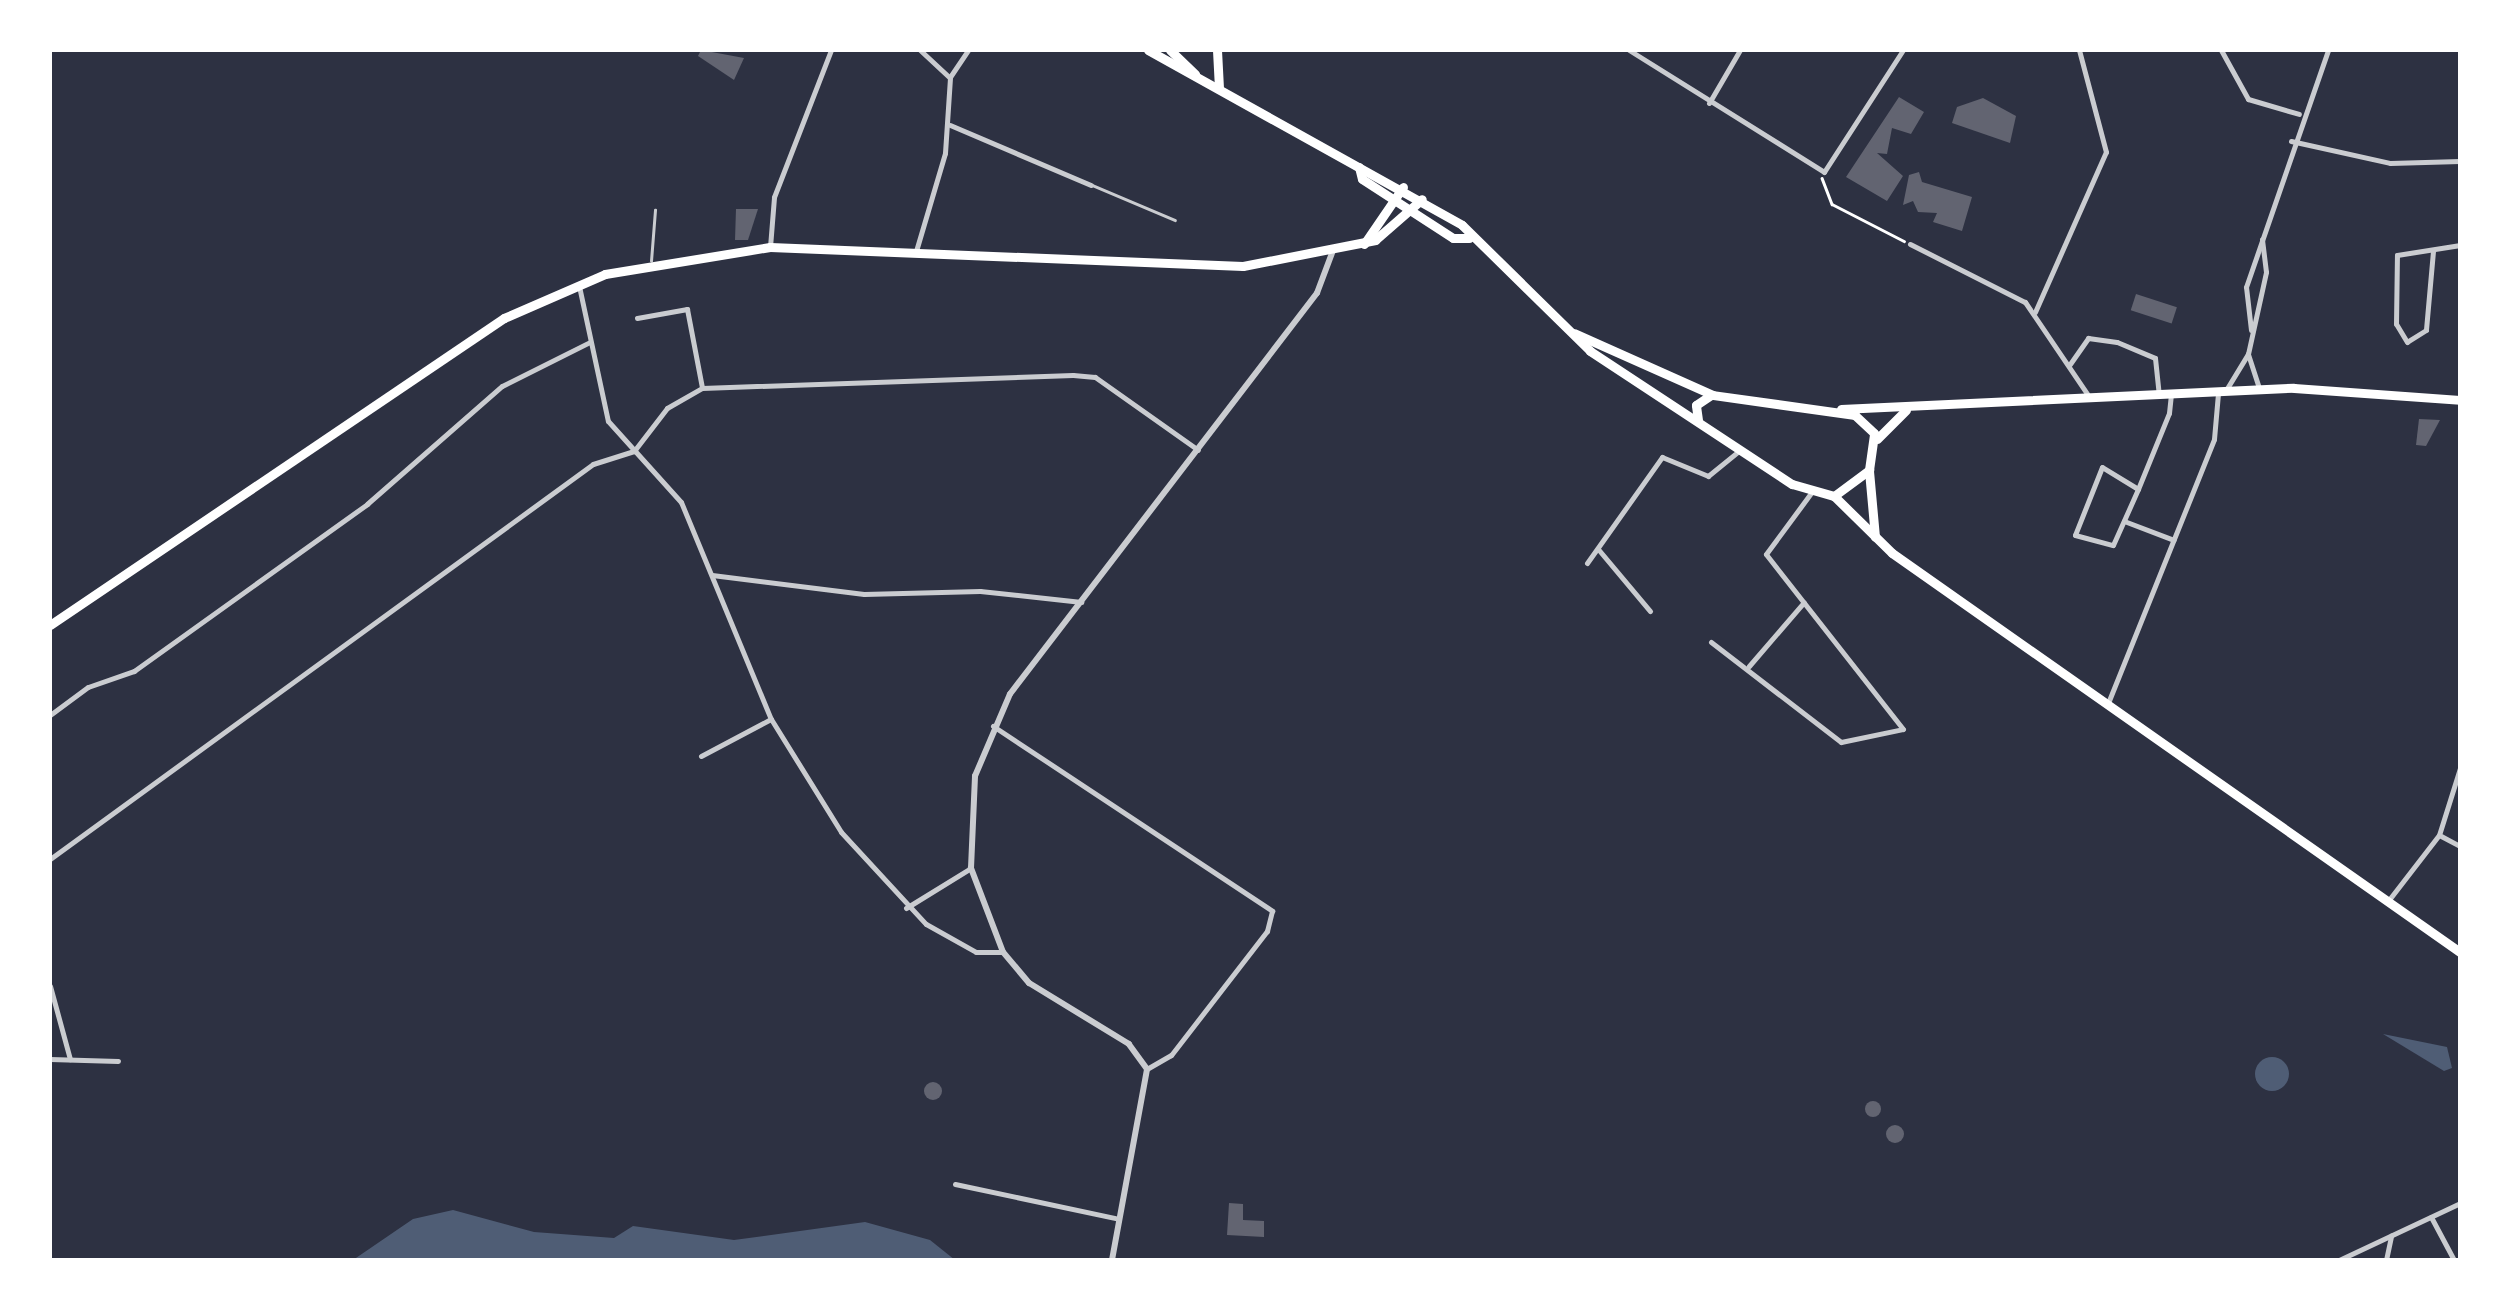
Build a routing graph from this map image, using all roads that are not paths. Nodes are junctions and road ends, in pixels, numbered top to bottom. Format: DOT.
graph roads {
  1 [pos="831,50"];
  2 [pos="920,50"];
  3 [pos="968,50"];
  4 [pos="1148,50"];
  5 [pos="1217,50"];
  6 [pos="1628,50"];
  7 [pos="1740,50"];
  8 [pos="1903,50"];
  9 [pos="2080,50"];
  10 [pos="2221,50"];
  11 [pos="2328,50"];
  12 [pos="1178,52"];
  13 [pos="1195,74"];
  14 [pos="950,77"];
  15 [pos="1220,88"];
  16 [pos="1709,102"];
  17 [pos="2300,114"];
  18 [pos="950,125"];
  19 [pos="2291,141"];
  20 [pos="2460,162"];
  21 [pos="1359,166"];
  22 [pos="1090,185"];
  23 [pos="1403,186"];
  24 [pos="1422,199"];
  25 [pos="1394,200"];
  26 [pos="655,210"];
  27 [pos="1412,212"];
  28 [pos="1174,220"];
  29 [pos="2262,236"];
  30 [pos="1468,238"];
  31 [pos="1364,244"];
  32 [pos="1910,244"];
  33 [pos="2460,245"];
  34 [pos="770,247"];
  35 [pos="1332,252"];
  36 [pos="2433,252"];
  37 [pos="916,254"];
  38 [pos="651,262"];
  39 [pos="578,284"];
  40 [pos="2035,312"];
  41 [pos="637,318"];
  42 [pos="2251,330"];
  43 [pos="1574,333"];
  44 [pos="590,342"];
  45 [pos="2248,354"];
  46 [pos="2070,364"];
  47 [pos="702,388"];
  48 [pos="2260,390"];
  49 [pos="2221,393"];
  50 [pos="1713,395"];
  51 [pos="2159,396"];
  52 [pos="2171,396"];
  53 [pos="2090,398"];
  54 [pos="2460,400"];
  55 [pos="1838,410"];
  56 [pos="1906,410"];
  57 [pos="1704,426"];
  58 [pos="1876,442"];
  59 [pos="634,450"];
  60 [pos="1198,450"];
  61 [pos="1740,450"];
  62 [pos="1868,470"];
  63 [pos="2138,489"];
  64 [pos="1811,493"];
  65 [pos="1834,496"];
  66 [pos="2124,520"];
  67 [pos="1875,537"];
  68 [pos="2174,540"];
  69 [pos="1598,549"];
  70 [pos="1587,563"];
  71 [pos="712,575"];
  72 [pos="1081,602"];
  73 [pos="1804,602"];
  74 [pos="1650,611"];
  75 [pos="50,625"];
  76 [pos="1712,642"];
  77 [pos="1750,666"];
  78 [pos="2106,706"];
  79 [pos="50,716"];
  80 [pos="770,719"];
  81 [pos="993,726"];
  82 [pos="701,756"];
  83 [pos="2460,768"];
  84 [pos="2440,835"];
  85 [pos="2460,846"];
  86 [pos="50,859"];
  87 [pos="971,868"];
  88 [pos="2388,901"];
  89 [pos="906,908"];
  90 [pos="1003,952"];
  91 [pos="2460,952"];
  92 [pos="50,986"];
  93 [pos="50,1059"];
  94 [pos="70,1059"];
  95 [pos="118,1061"];
  96 [pos="1147,1069"];
  97 [pos="954,1184"];
  98 [pos="2460,1203"];
  99 [pos="2431,1217"];
  100 [pos="1115,1218"];
  101 [pos="2391,1236"];
  102 [pos="1112,1260"];
  103 [pos="2338,1260"];
  104 [pos="2386,1260"];
  105 [pos="2454,1260"];
  1 -- 34 [label="street"];
  2 -- 14 [label="street"];
  3 -- 14 [label="street"];
  4 -- 13 [label="main road"];
  5 -- 15 [label="main road"];
  6 -- 16 [label="street"];
  7 -- 16 [label="street"];
  8 -- 16 [label="street"];
  9 -- 40 [label="street"];
  10 -- 17 [label="street"];
  11 -- 17 [label="street"];
  12 -- 13 [label="main road"];
  13 -- 15 [label="main road"];
  14 -- 18 [label="street"];
  15 -- 21 [label="main road"];
  17 -- 19 [label="street"];
  18 -- 22 [label="street"];
  18 -- 37 [label="street"];
  19 -- 20 [label="street"];
  19 -- 29 [label="street"];
  21 -- 23 [label="main road"];
  21 -- 25 [label="main road"];
  22 -- 28 [label="lane"];
  23 -- 24 [label="main road"];
  23 -- 25 [label="main road"];
  24 -- 27 [label="main road"];
  24 -- 30 [label="main road"];
  25 -- 27 [label="main road"];
  25 -- 31 [label="main road"];
  26 -- 38 [label="lane"];
  27 -- 30 [label="main road"];
  27 -- 31 [label="main road"];
  29 -- 42 [label="street"];
  29 -- 42 [label="street"];
  30 -- 43 [label="main road"];
  31 -- 35 [label="main road"];
  32 -- 40 [label="street"];
  33 -- 36 [label="street"];
  34 -- 37 [label="main road"];
  34 -- 38 [label="main road"];
  35 -- 37 [label="main road"];
  35 -- 60 [label="street"];
  36 -- 36 [label="street"];
  38 -- 39 [label="main road"];
  39 -- 44 [label="street"];
  39 -- 75 [label="main road"];
  40 -- 46 [label="street"];
  41 -- 47 [label="street"];
  42 -- 45 [label="street"];
  43 -- 50 [label="main road"];
  43 -- 57 [label="main road"];
  44 -- 59 [label="street"];
  44 -- 79 [label="street"];
  45 -- 48 [label="street"];
  45 -- 49 [label="street"];
  46 -- 51 [label="street"];
  46 -- 53 [label="street"];
  47 -- 59 [label="street"];
  47 -- 60 [label="street"];
  48 -- 49 [label="main road"];
  48 -- 54 [label="main road"];
  49 -- 52 [label="main road"];
  49 -- 68 [label="street"];
  50 -- 55 [label="main road"];
  50 -- 57 [label="main road"];
  51 -- 52 [label="main road"];
  51 -- 53 [label="main road"];
  52 -- 63 [label="street"];
  53 -- 56 [label="main road"];
  55 -- 56 [label="main road"];
  55 -- 58 [label="main road"];
  56 -- 58 [label="main road"];
  57 -- 61 [label="main road"];
  58 -- 62 [label="main road"];
  59 -- 71 [label="street"];
  59 -- 86 [label="street"];
  60 -- 72 [label="street"];
  61 -- 64 [label="main road"];
  61 -- 69 [label="street"];
  62 -- 65 [label="main road"];
  62 -- 67 [label="main road"];
  63 -- 66 [label="street"];
  63 -- 66 [label="street"];
  64 -- 65 [label="main road"];
  64 -- 73 [label="street"];
  65 -- 67 [label="main road"];
  66 -- 68 [label="street"];
  67 -- 78 [label="main road"];
  68 -- 78 [label="street"];
  69 -- 70 [label="street"];
  69 -- 74 [label="street"];
  71 -- 72 [label="street"];
  71 -- 80 [label="street"];
  72 -- 81 [label="street"];
  73 -- 77 [label="street"];
  73 -- 77 [label="street"];
  76 -- 77 [label="street"];
  78 -- 88 [label="main road"];
  80 -- 82 [label="street"];
  80 -- 89 [label="street"];
  81 -- 87 [label="street"];
  81 -- 96 [label="street"];
  83 -- 84 [label="street"];
  84 -- 85 [label="street"];
  84 -- 88 [label="street"];
  87 -- 89 [label="street"];
  87 -- 90 [label="street"];
  88 -- 91 [label="main road"];
  89 -- 90 [label="street"];
  90 -- 96 [label="street"];
  92 -- 94 [label="street"];
  93 -- 94 [label="street"];
  94 -- 95 [label="street"];
  96 -- 100 [label="street"];
  97 -- 100 [label="street"];
  98 -- 99 [label="street"];
  99 -- 101 [label="street"];
  99 -- 105 [label="street"];
  100 -- 102 [label="street"];
  101 -- 103 [label="street"];
  101 -- 104 [label="street"];
}
